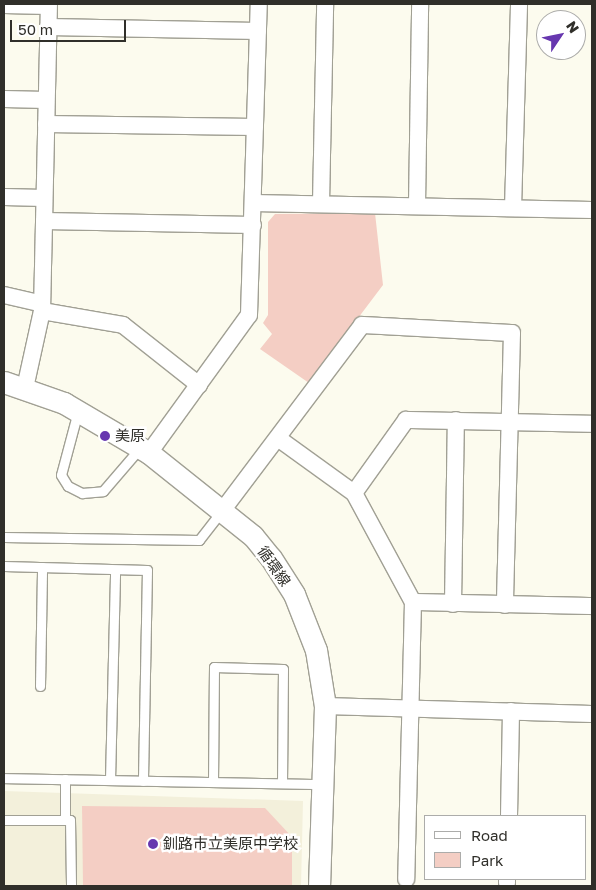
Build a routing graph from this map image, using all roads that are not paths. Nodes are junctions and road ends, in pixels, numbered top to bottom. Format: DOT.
graph roads {
  1 [pos="259,4"];
  2 [pos="325,4"];
  3 [pos="420,4"];
  4 [pos="518,4"];
  5 [pos="4,5"];
  6 [pos="48,5"];
  7 [pos="48,27"];
  8 [pos="258,31"];
  9 [pos="4,99"];
  10 [pos="46,100"];
  11 [pos="46,124"];
  12 [pos="255,127"];
  13 [pos="4,197"];
  14 [pos="44,198"];
  15 [pos="253,203"];
  16 [pos="321,203"];
  17 [pos="417,205"];
  18 [pos="514,208"];
  19 [pos="592,210"];
  20 [pos="44,221"];
  21 [pos="254,225"];
  22 [pos="4,295"];
  23 [pos="42,308"];
  24 [pos="4,382"];
  25 [pos="199,384"];
  26 [pos="25,388"];
  27 [pos="78,411"];
  28 [pos="456,420"];
  29 [pos="509,423"];
  30 [pos="592,424"];
  31 [pos="279,438"];
  32 [pos="144,451"];
  33 [pos="354,493"];
  34 [pos="222,511"];
  35 [pos="4,537"];
  36 [pos="4,566"];
  37 [pos="42,567"];
  38 [pos="116,570"];
  39 [pos="413,602"];
  40 [pos="453,604"];
  41 [pos="505,605"];
  42 [pos="592,606"];
  43 [pos="40,686"];
  44 [pos="324,706"];
  45 [pos="410,709"];
  46 [pos="511,711"];
  47 [pos="592,714"];
  48 [pos="4,778"];
  49 [pos="65,780"];
  50 [pos="110,780"];
  51 [pos="143,781"];
  52 [pos="213,782"];
  53 [pos="282,783"];
  54 [pos="323,784"];
  55 [pos="508,815"];
  56 [pos="4,820"];
  57 [pos="65,820"];
  58 [pos="406,879"];
  59 [pos="71,886"];
  60 [pos="318,886"];
  1 -- 8 [label="street"];
  2 -- 16 [label="street"];
  3 -- 17 [label="street"];
  4 -- 18 [label="street"];
  5 -- 6 [label="street"];
  6 -- 7 [label="street"];
  7 -- 8 [label="street"];
  7 -- 10 [label="street"];
  8 -- 12 [label="street"];
  9 -- 10 [label="street"];
  10 -- 11 [label="street"];
  11 -- 12 [label="street"];
  11 -- 14 [label="street"];
  12 -- 15 [label="street"];
  13 -- 14 [label="street"];
  14 -- 20 [label="street"];
  15 -- 16 [label="street"];
  15 -- 21 [label="street"];
  16 -- 17 [label="street"];
  17 -- 18 [label="street"];
  18 -- 19 [label="street"];
  20 -- 21 [label="street"];
  20 -- 23 [label="street"];
  21 -- 25 [label="street"];
  22 -- 23 [label="street"];
  23 -- 25 [label="street"];
  23 -- 26 [label="street"];
  24 -- 26 [label="street, 循環線"];
  25 -- 32 [label="street"];
  26 -- 27 [label="street, 循環線"];
  27 -- 32 [label="street, 循環線"];
  27 -- 32 [label="lane"];
  28 -- 29 [label="street"];
  28 -- 33 [label="street"];
  28 -- 40 [label="street"];
  29 -- 30 [label="street"];
  29 -- 31 [label="street"];
  29 -- 41 [label="street"];
  31 -- 33 [label="street"];
  31 -- 34 [label="street"];
  32 -- 34 [label="street, 循環線"];
  33 -- 39 [label="street"];
  34 -- 35 [label="lane"];
  34 -- 44 [label="street, 循環線"];
  36 -- 37 [label="lane"];
  37 -- 38 [label="lane"];
  37 -- 43 [label="lane"];
  38 -- 50 [label="lane"];
  38 -- 51 [label="lane"];
  39 -- 40 [label="street"];
  39 -- 45 [label="street"];
  40 -- 41 [label="street"];
  41 -- 42 [label="street"];
  44 -- 45 [label="street"];
  44 -- 54 [label="street, 循環線"];
  45 -- 46 [label="street"];
  45 -- 58 [label="street"];
  46 -- 47 [label="street"];
  46 -- 55 [label="street"];
  48 -- 49 [label="lane"];
  49 -- 50 [label="lane"];
  49 -- 57 [label="lane"];
  50 -- 51 [label="lane"];
  51 -- 52 [label="lane"];
  52 -- 53 [label="lane"];
  52 -- 53 [label="lane"];
  53 -- 54 [label="lane"];
  54 -- 60 [label="street, 循環線"];
  56 -- 57 [label="lane"];
  57 -- 59 [label="lane"];
}
